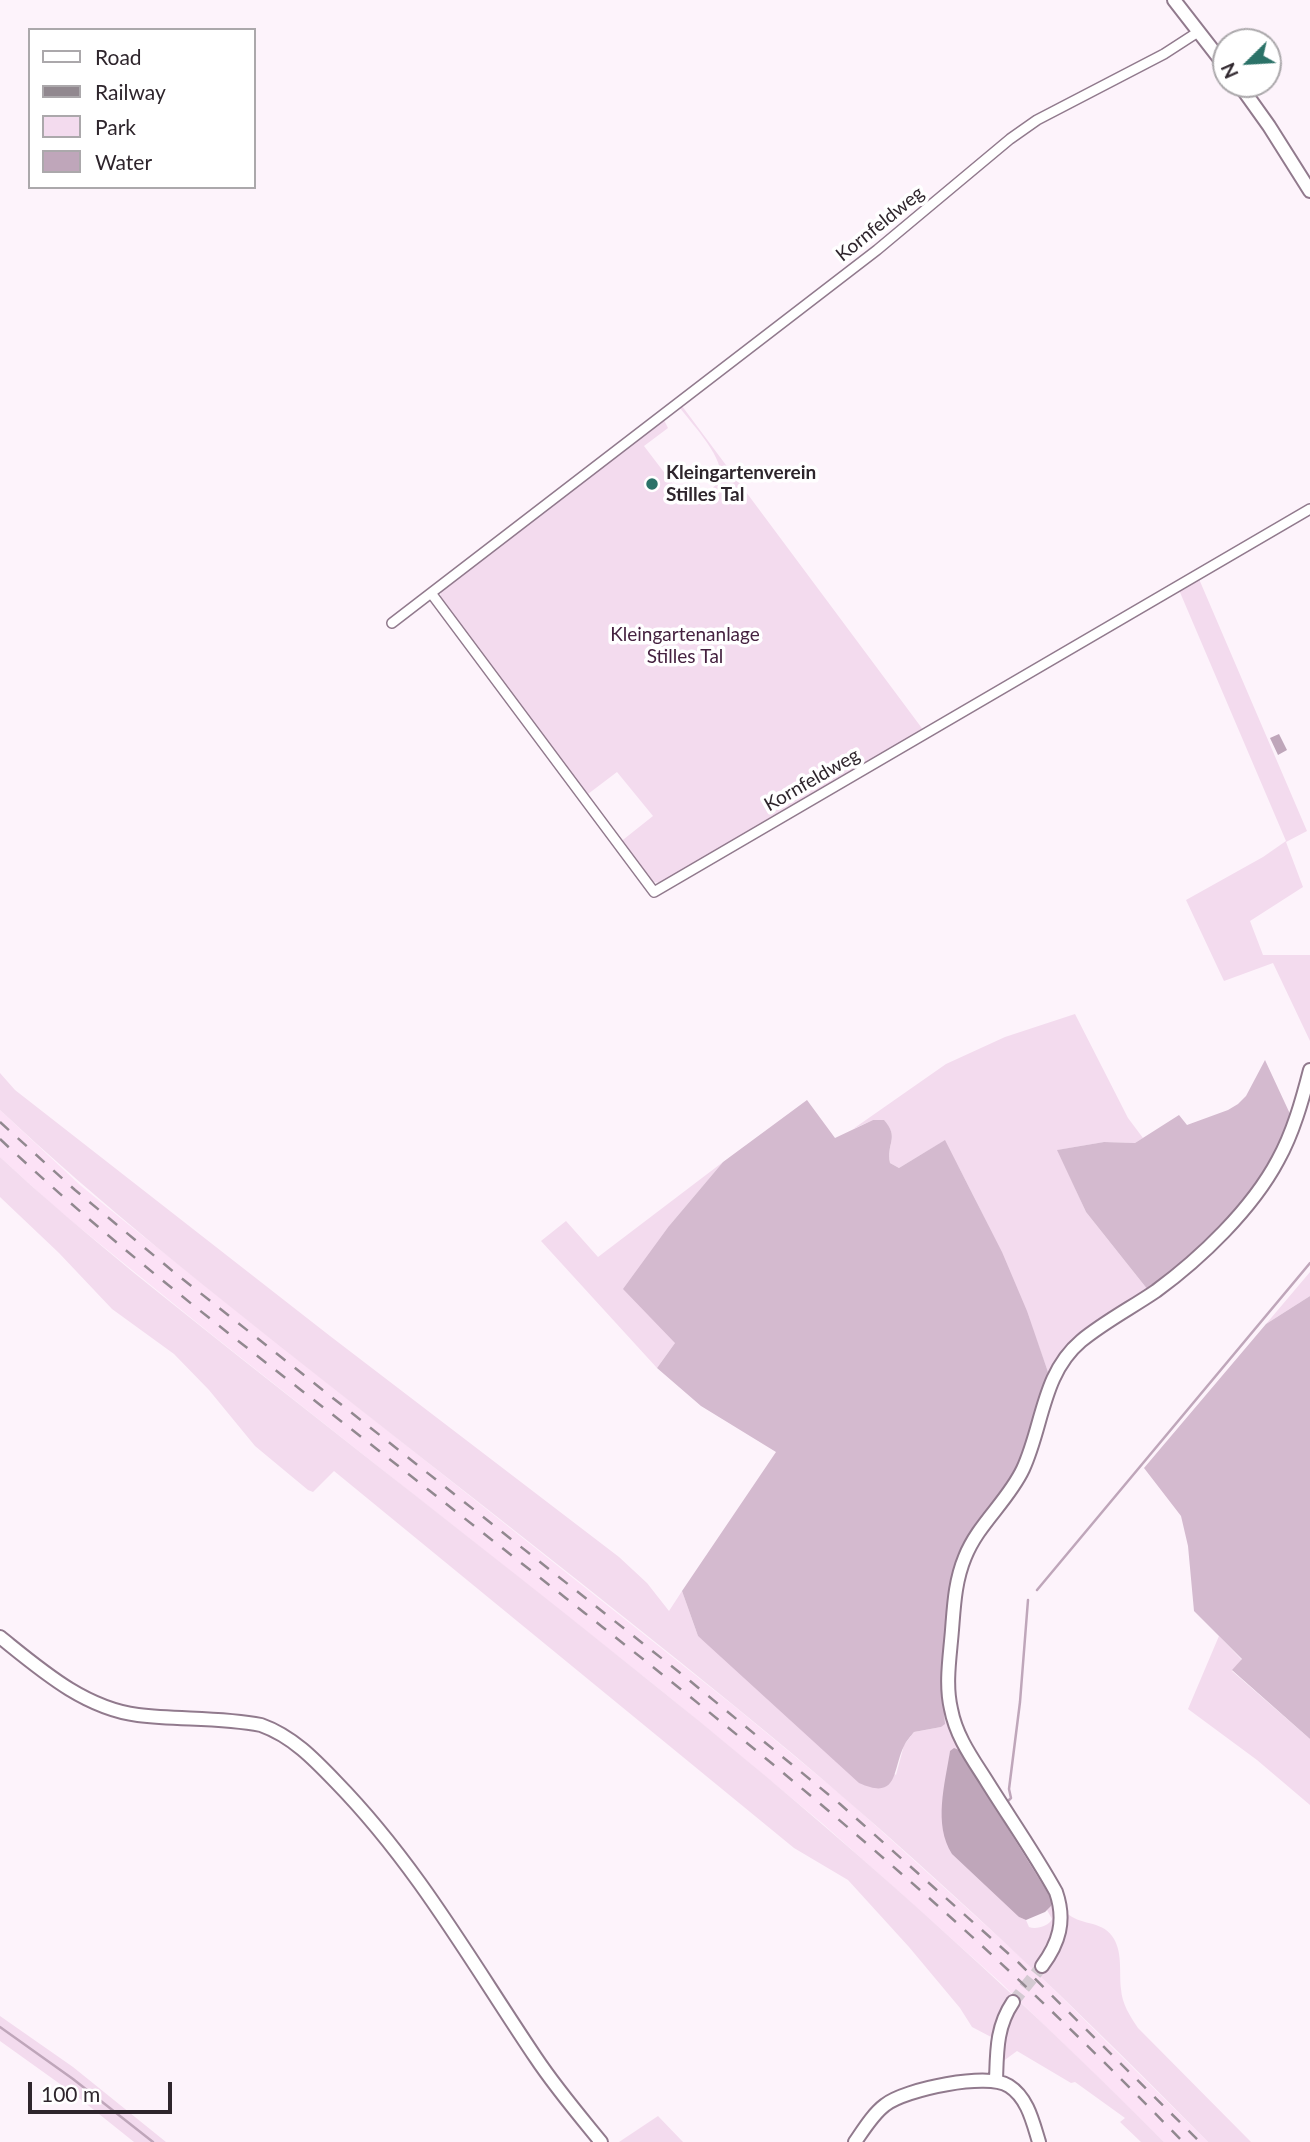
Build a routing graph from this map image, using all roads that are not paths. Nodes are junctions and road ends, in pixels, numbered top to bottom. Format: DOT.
graph roads {
  1 [pos="1174,0"];
  2 [pos="1198,32"];
  3 [pos="1212,49"];
  4 [pos="1249,98"];
  5 [pos="1310,191"];
  6 [pos="1310,509"];
  7 [pos="431,593"];
  8 [pos="392,623"];
  9 [pos="1310,1070"];
  10 [pos="0,1637"];
  11 [pos="1042,1966"];
  12 [pos="1013,2002"];
  13 [pos="996,2081"];
  14 [pos="601,2142"];
  15 [pos="855,2142"];
  16 [pos="1039,2142"];
  1 -- 2 [label="street"];
  2 -- 3 [label="street"];
  2 -- 7 [label="street, Kornfeldweg"];
  4 -- 5 [label="street"];
  6 -- 7 [label="street, Kornfeldweg"];
  7 -- 8 [label="street, Kornfeldweg"];
  9 -- 11 [label="street"];
  10 -- 14 [label="street"];
  12 -- 13 [label="street"];
  13 -- 15 [label="street"];
  13 -- 16 [label="street"];
}
